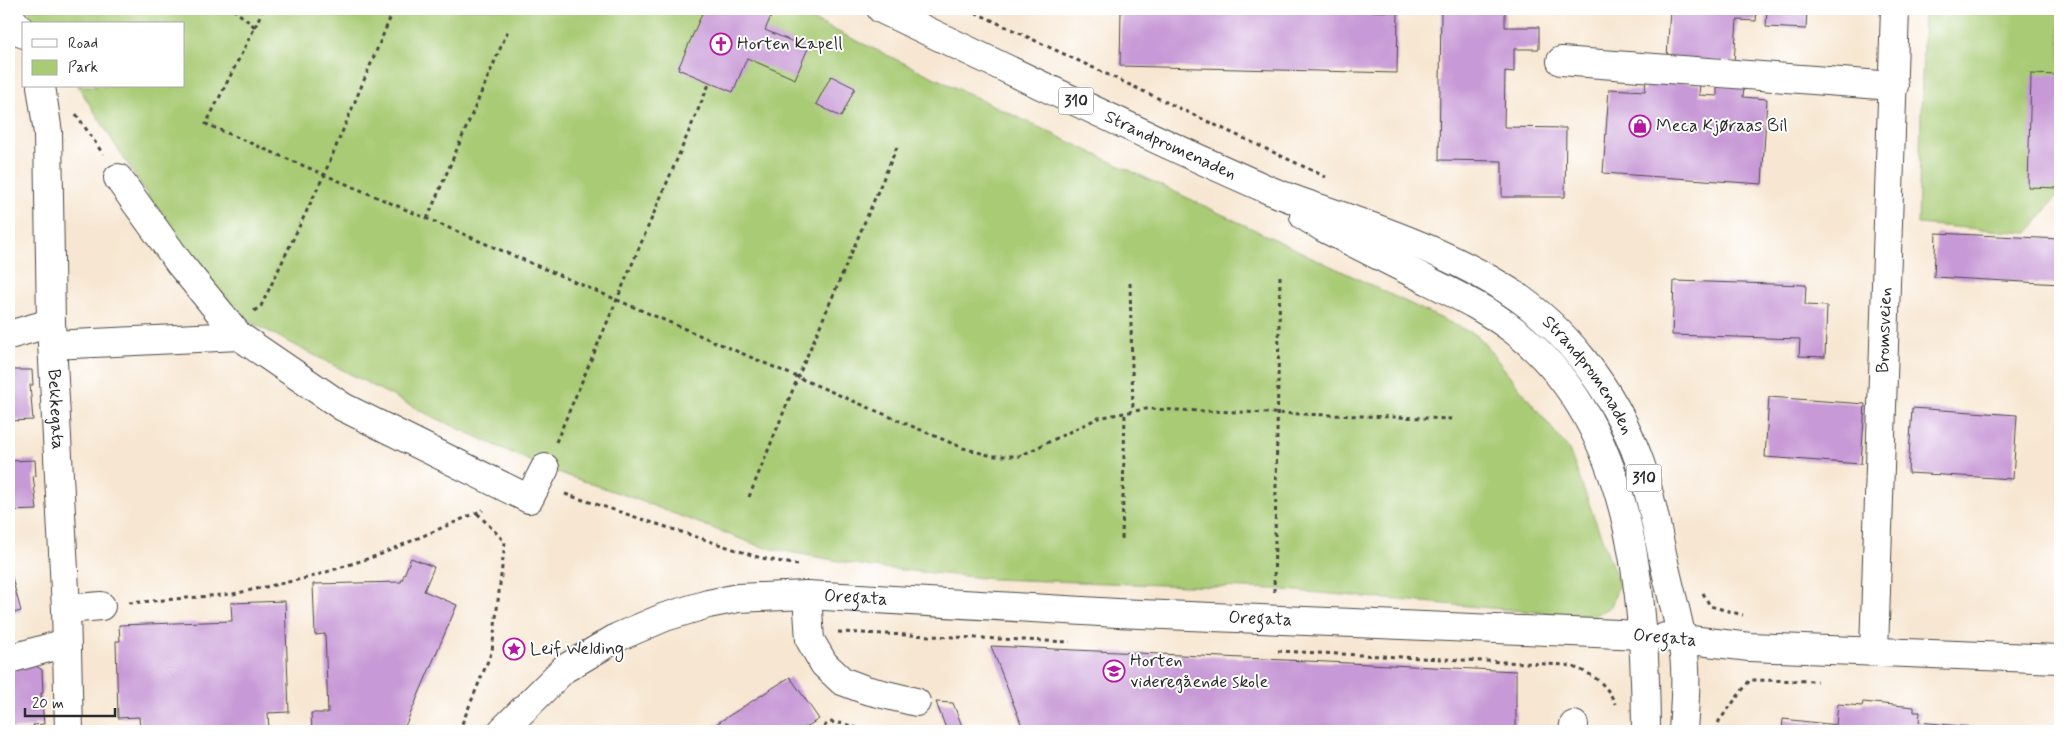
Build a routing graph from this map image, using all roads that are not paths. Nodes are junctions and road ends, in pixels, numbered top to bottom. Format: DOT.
graph roads {
  1 [pos="881,9"];
  2 [pos="1895,9"];
  3 [pos="9,16"];
  4 [pos="22,32"];
  5 [pos="1561,61"];
  6 [pos="1894,86"];
  7 [pos="41,88"];
  8 [pos="118,178"];
  9 [pos="1271,191"];
  10 [pos="244,325"];
  11 [pos="52,334"];
  12 [pos="9,335"];
  13 [pos="545,468"];
  14 [pos="807,595"];
  15 [pos="101,606"];
  16 [pos="66,609"];
  17 [pos="1642,635"];
  18 [pos="1682,639"];
  19 [pos="66,643"];
  20 [pos="1874,651"];
  21 [pos="9,659"];
  22 [pos="2060,659"];
  23 [pos="916,702"];
  24 [pos="69,731"];
  25 [pos="502,731"];
  26 [pos="1646,731"];
  27 [pos="1683,731"];
  1 -- 9 [label="main road, Strandpromenaden / 310"];
  2 -- 6 [label="main road, Bromsveien"];
  3 -- 4 [label="main road"];
  5 -- 6 [label="main road"];
  6 -- 20 [label="main road, Bromsveien"];
  7 -- 11 [label="main road, Bekkegata"];
  8 -- 10 [label="main road"];
  9 -- 17 [label="main road, Strandpromenaden / 310"];
  9 -- 18 [label="main road, Strandpromenaden / 310"];
  10 -- 11 [label="main road"];
  10 -- 13 [label="main road"];
  11 -- 12 [label="main road"];
  11 -- 16 [label="main road, Bekkegata"];
  14 -- 17 [label="main road, Oregata"];
  14 -- 23 [label="main road"];
  14 -- 25 [label="main road, Oregata"];
  15 -- 16 [label="main road"];
  16 -- 19 [label="main road, Bekkegata"];
  17 -- 18 [label="main road, Oregata"];
  17 -- 26 [label="main road, Strandpromenaden / 310"];
  18 -- 20 [label="main road, Oregata"];
  18 -- 27 [label="main road, Strandpromenaden / 310"];
  19 -- 21 [label="main road"];
  19 -- 24 [label="main road, Bekkegata"];
  20 -- 22 [label="main road, Oregata"];
}
